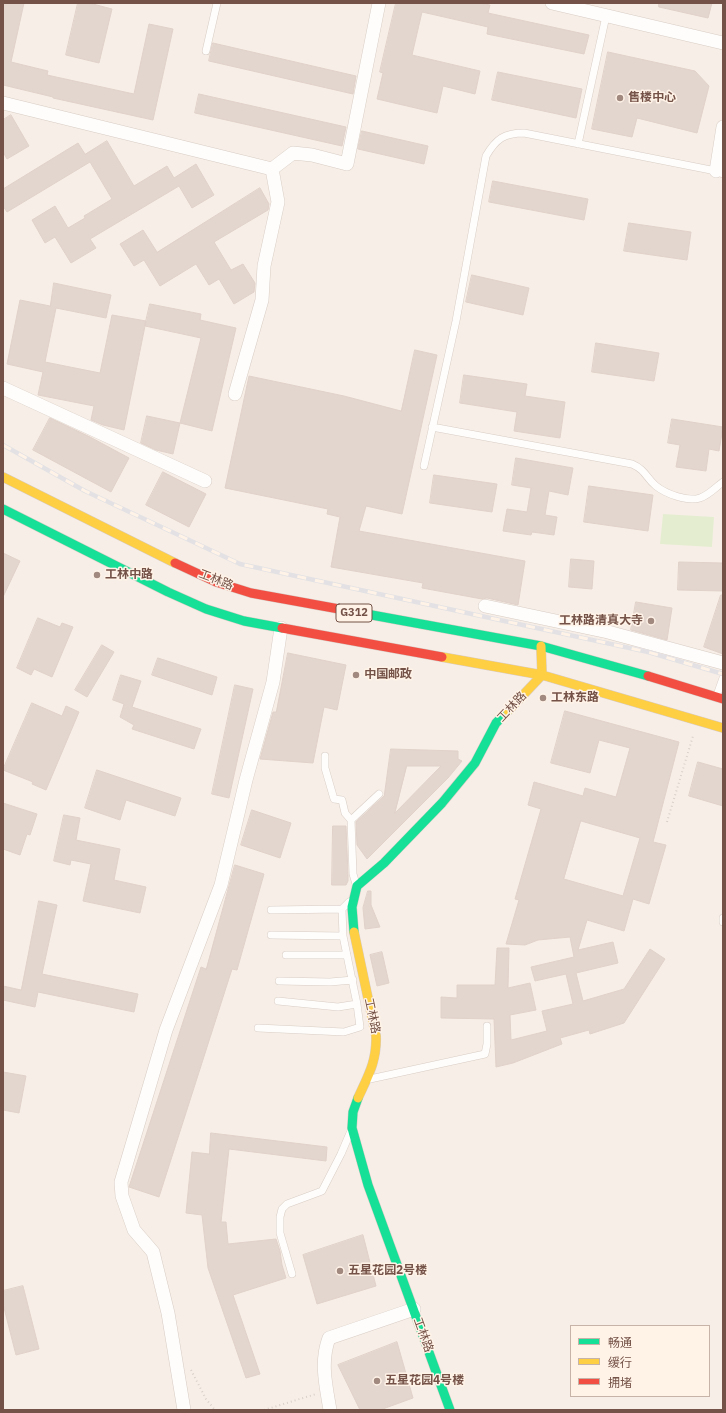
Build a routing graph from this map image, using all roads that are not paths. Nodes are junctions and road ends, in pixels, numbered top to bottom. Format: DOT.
graph roads {
  1 [pos="217,3"];
  2 [pos="379,3"];
  3 [pos="552,3"];
  4 [pos="606,16"];
  5 [pos="723,44"];
  6 [pos="206,51"];
  7 [pos="3,103"];
  8 [pos="723,127"];
  9 [pos="578,144"];
  10 [pos="272,169"];
  11 [pos="720,172"];
  12 [pos="3,388"];
  13 [pos="235,394"];
  14 [pos="432,427"];
  15 [pos="424,466"];
  16 [pos="3,477"];
  17 [pos="205,481"];
  18 [pos="723,482"];
  19 [pos="3,509"];
  20 [pos="485,606"];
  21 [pos="281,628"];
  22 [pos="541,646"];
  23 [pos="723,663"];
  24 [pos="542,675"];
  25 [pos="723,678"];
  26 [pos="720,698"];
  27 [pos="723,728"];
  28 [pos="325,756"];
  29 [pos="379,794"];
  30 [pos="351,820"];
  31 [pos="357,886"];
  32 [pos="353,897"];
  33 [pos="271,910"];
  34 [pos="342,910"];
  35 [pos="723,918"];
  36 [pos="723,922"];
  37 [pos="271,935"];
  38 [pos="343,936"];
  39 [pos="286,955"];
  40 [pos="347,955"];
  41 [pos="353,980"];
  42 [pos="279,981"];
  43 [pos="278,1001"];
  44 [pos="357,1004"];
  45 [pos="487,1026"];
  46 [pos="258,1028"];
  47 [pos="366,1080"];
  48 [pos="352,1128"];
  49 [pos="292,1274"];
  50 [pos="414,1309"];
  51 [pos="184,1410"];
  52 [pos="330,1410"];
  53 [pos="450,1410"];
  1 -- 6 [label="lane"];
  2 -- 10 [label="street"];
  3 -- 4 [label="street"];
  4 -- 5 [label="street"];
  4 -- 9 [label="lane"];
  7 -- 10 [label="street"];
  8 -- 11 [label="street"];
  9 -- 11 [label="lane"];
  9 -- 14 [label="lane"];
  10 -- 13 [label="street"];
  12 -- 17 [label="street"];
  14 -- 15 [label="lane"];
  14 -- 18 [label="lane"];
  16 -- 22 [label="main road, 工林路 / G312"];
  19 -- 21 [label="main road, G312"];
  20 -- 23 [label="street"];
  21 -- 24 [label="main road, G312"];
  21 -- 51 [label="street"];
  22 -- 24 [label="main road"];
  22 -- 26 [label="main road, 工林路 / G312"];
  24 -- 27 [label="main road, G312"];
  24 -- 31 [label="main road, 工林路"];
  25 -- 26 [label="lane"];
  28 -- 30 [label="lane"];
  29 -- 30 [label="lane"];
  30 -- 31 [label="lane"];
  31 -- 32 [label="main road, 工林路"];
  32 -- 34 [label="lane"];
  32 -- 47 [label="main road, 工林路"];
  33 -- 34 [label="lane"];
  34 -- 38 [label="lane"];
  35 -- 36 [label="lane"];
  37 -- 38 [label="lane"];
  38 -- 40 [label="lane"];
  39 -- 40 [label="lane"];
  40 -- 41 [label="lane"];
  41 -- 42 [label="lane"];
  41 -- 44 [label="lane"];
  43 -- 44 [label="lane"];
  44 -- 46 [label="lane"];
  45 -- 47 [label="lane"];
  47 -- 48 [label="main road, 工林路"];
  48 -- 49 [label="lane"];
  48 -- 50 [label="main road, 工林路"];
  50 -- 52 [label="street"];
  50 -- 53 [label="main road, 工林路"];
}
